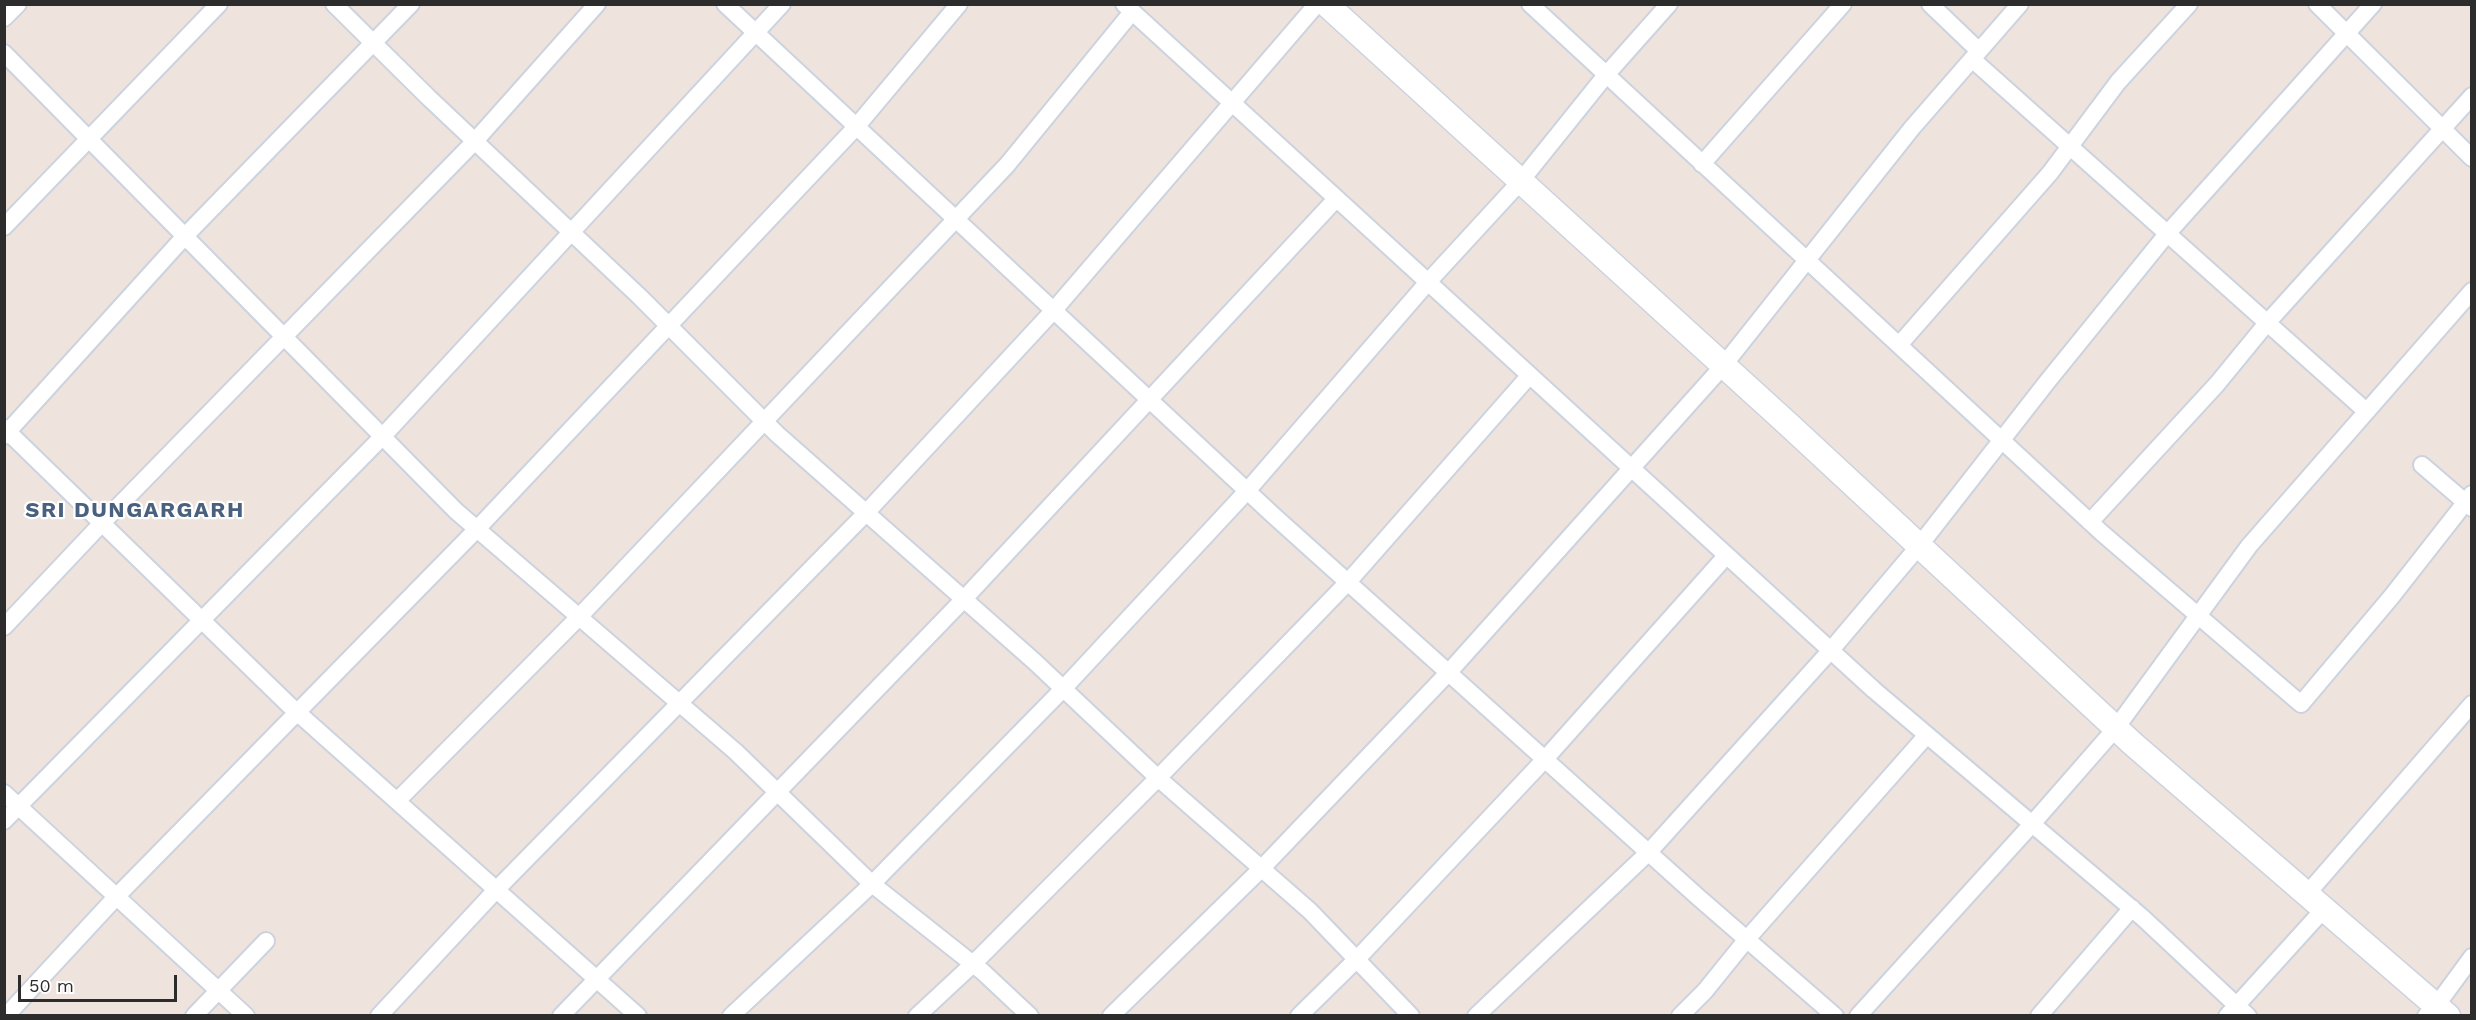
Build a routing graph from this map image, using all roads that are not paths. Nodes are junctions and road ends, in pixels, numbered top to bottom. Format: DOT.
graph roads {
  1 [pos="18,4"];
  2 [pos="219,4"];
  3 [pos="334,4"];
  4 [pos="411,4"];
  5 [pos="597,4"];
  6 [pos="725,4"];
  7 [pos="782,4"];
  8 [pos="959,4"];
  9 [pos="1317,4"];
  10 [pos="1326,4"];
  11 [pos="1530,4"];
  12 [pos="1669,4"];
  13 [pos="1843,4"];
  14 [pos="1930,4"];
  15 [pos="2019,4"];
  16 [pos="2189,4"];
  17 [pos="2317,4"];
  18 [pos="2373,4"];
  19 [pos="1128,8"];
  20 [pos="4,18"];
  21 [pos="756,34"];
  22 [pos="2346,34"];
  23 [pos="374,44"];
  24 [pos="4,54"];
  25 [pos="1976,55"];
  26 [pos="1605,75"];
  27 [pos="2472,96"];
  28 [pos="1232,105"];
  29 [pos="856,127"];
  30 [pos="2442,129"];
  31 [pos="89,139"];
  32 [pos="475,141"];
  33 [pos="2070,146"];
  34 [pos="2472,158"];
  35 [pos="1702,164"];
  36 [pos="1520,182"];
  37 [pos="1336,199"];
  38 [pos="955,218"];
  39 [pos="4,227"];
  40 [pos="572,232"];
  41 [pos="2167,234"];
  42 [pos="185,236"];
  43 [pos="1807,261"];
  44 [pos="1428,282"];
  45 [pos="2472,291"];
  46 [pos="1054,310"];
  47 [pos="2267,323"];
  48 [pos="668,325"];
  49 [pos="284,337"];
  50 [pos="1899,345"];
  51 [pos="1723,366"];
  52 [pos="1530,375"];
  53 [pos="1150,400"];
  54 [pos="2366,411"];
  55 [pos="765,422"];
  56 [pos="6,432"];
  57 [pos="383,436"];
  58 [pos="2002,441"];
  59 [pos="2422,465"];
  60 [pos="1631,468"];
  61 [pos="1247,491"];
  62 [pos="2469,502"];
  63 [pos="865,514"];
  64 [pos="103,522"];
  65 [pos="2090,522"];
  66 [pos="477,529"];
  67 [pos="1919,546"];
  68 [pos="1726,556"];
  69 [pos="1348,582"];
  70 [pos="963,600"];
  71 [pos="2198,616"];
  72 [pos="579,617"];
  73 [pos="204,621"];
  74 [pos="4,627"];
  75 [pos="1831,651"];
  76 [pos="1449,672"];
  77 [pos="1063,689"];
  78 [pos="680,704"];
  79 [pos="2472,704"];
  80 [pos="297,712"];
  81 [pos="2116,728"];
  82 [pos="1927,735"];
  83 [pos="1546,758"];
  84 [pos="1158,778"];
  85 [pos="776,791"];
  86 [pos="4,793"];
  87 [pos="397,801"];
  88 [pos="18,807"];
  89 [pos="4,821"];
  90 [pos="2032,824"];
  91 [pos="1649,852"];
  92 [pos="1262,868"];
  93 [pos="872,884"];
  94 [pos="496,890"];
  95 [pos="117,896"];
  96 [pos="2316,901"];
  97 [pos="2132,908"];
  98 [pos="1747,939"];
  99 [pos="266,941"];
  100 [pos="2472,957"];
  101 [pos="1357,959"];
  102 [pos="973,963"];
  103 [pos="597,979"];
  104 [pos="218,989"];
  105 [pos="2237,1012"];
  106 [pos="2437,1012"];
  107 [pos="6,1016"];
  108 [pos="194,1016"];
  109 [pos="246,1016"];
  110 [pos="379,1016"];
  111 [pos="561,1016"];
  112 [pos="638,1016"];
  113 [pos="731,1016"];
  114 [pos="917,1016"];
  115 [pos="1029,1016"];
  116 [pos="1111,1016"];
  117 [pos="1299,1016"];
  118 [pos="1411,1016"];
  119 [pos="1476,1016"];
  120 [pos="1680,1016"];
  121 [pos="1835,1016"];
  122 [pos="1858,1016"];
  123 [pos="2039,1016"];
  1 -- 20 [label="street"];
  2 -- 31 [label="street"];
  3 -- 23 [label="street"];
  4 -- 23 [label="street"];
  5 -- 32 [label="street"];
  6 -- 21 [label="street"];
  7 -- 21 [label="street"];
  8 -- 29 [label="street"];
  9 -- 28 [label="street"];
  10 -- 36 [label="street"];
  11 -- 26 [label="street"];
  12 -- 26 [label="street"];
  13 -- 35 [label="street"];
  14 -- 25 [label="street"];
  15 -- 25 [label="street"];
  16 -- 33 [label="street"];
  17 -- 22 [label="street"];
  18 -- 22 [label="street"];
  19 -- 28 [label="street"];
  19 -- 38 [label="street"];
  21 -- 29 [label="street"];
  21 -- 40 [label="street"];
  22 -- 30 [label="street"];
  22 -- 41 [label="street"];
  23 -- 32 [label="street"];
  23 -- 42 [label="street"];
  24 -- 31 [label="street"];
  25 -- 33 [label="street"];
  25 -- 43 [label="street"];
  26 -- 35 [label="street"];
  26 -- 36 [label="street"];
  27 -- 30 [label="street"];
  28 -- 37 [label="street"];
  28 -- 46 [label="street"];
  29 -- 38 [label="street"];
  29 -- 48 [label="street"];
  30 -- 34 [label="street"];
  30 -- 47 [label="street"];
  31 -- 39 [label="street"];
  31 -- 42 [label="street"];
  32 -- 40 [label="street"];
  32 -- 49 [label="street"];
  33 -- 41 [label="street"];
  33 -- 50 [label="street"];
  35 -- 43 [label="street"];
  36 -- 44 [label="street"];
  36 -- 51 [label="street"];
  37 -- 44 [label="street"];
  37 -- 53 [label="street"];
  38 -- 46 [label="street"];
  38 -- 55 [label="street"];
  40 -- 48 [label="street"];
  40 -- 57 [label="street"];
  41 -- 47 [label="street"];
  41 -- 58 [label="street"];
  42 -- 49 [label="street"];
  42 -- 56 [label="street"];
  43 -- 50 [label="street"];
  43 -- 51 [label="street"];
  44 -- 52 [label="street"];
  44 -- 61 [label="street"];
  45 -- 54 [label="street"];
  46 -- 53 [label="street"];
  46 -- 63 [label="street"];
  47 -- 54 [label="street"];
  47 -- 65 [label="street"];
  48 -- 55 [label="street"];
  48 -- 66 [label="street"];
  49 -- 57 [label="street"];
  49 -- 64 [label="street"];
  50 -- 58 [label="street"];
  51 -- 60 [label="street"];
  51 -- 67 [label="street"];
  52 -- 60 [label="street"];
  52 -- 69 [label="street"];
  53 -- 61 [label="street"];
  53 -- 70 [label="street"];
  54 -- 71 [label="street"];
  55 -- 63 [label="street"];
  55 -- 72 [label="street"];
  56 -- 64 [label="street"];
  57 -- 66 [label="street"];
  57 -- 73 [label="street"];
  58 -- 65 [label="street"];
  58 -- 67 [label="street"];
  59 -- 62 [label="street"];
  60 -- 68 [label="street"];
  60 -- 76 [label="street"];
  61 -- 69 [label="street"];
  61 -- 77 [label="street"];
  62 -- 71 [label="street"];
  63 -- 70 [label="street"];
  63 -- 78 [label="street"];
  64 -- 73 [label="street"];
  64 -- 74 [label="street"];
  65 -- 71 [label="street"];
  66 -- 72 [label="street"];
  66 -- 80 [label="street"];
  67 -- 75 [label="street"];
  67 -- 81 [label="street"];
  68 -- 75 [label="street"];
  68 -- 83 [label="street"];
  69 -- 76 [label="street"];
  69 -- 84 [label="street"];
  70 -- 77 [label="street"];
  70 -- 85 [label="street"];
  71 -- 81 [label="street"];
  72 -- 78 [label="street"];
  72 -- 87 [label="street"];
  73 -- 80 [label="street"];
  73 -- 88 [label="street"];
  75 -- 82 [label="street"];
  75 -- 91 [label="street"];
  76 -- 83 [label="street"];
  76 -- 92 [label="street"];
  77 -- 84 [label="street"];
  77 -- 93 [label="street"];
  78 -- 85 [label="street"];
  78 -- 94 [label="street"];
  79 -- 96 [label="street"];
  80 -- 87 [label="street"];
  80 -- 95 [label="street"];
  81 -- 90 [label="street"];
  81 -- 96 [label="street"];
  82 -- 90 [label="street"];
  82 -- 98 [label="street"];
  83 -- 91 [label="street"];
  83 -- 101 [label="street"];
  84 -- 92 [label="street"];
  84 -- 102 [label="street"];
  85 -- 93 [label="street"];
  85 -- 103 [label="street"];
  86 -- 88 [label="street"];
  87 -- 94 [label="street"];
  88 -- 89 [label="street"];
  88 -- 95 [label="street"];
  90 -- 97 [label="street"];
  90 -- 122 [label="street"];
  91 -- 98 [label="street"];
  91 -- 119 [label="street"];
  92 -- 101 [label="street"];
  92 -- 116 [label="street"];
  93 -- 102 [label="street"];
  93 -- 113 [label="street"];
  94 -- 103 [label="street"];
  94 -- 110 [label="street"];
  95 -- 104 [label="street"];
  95 -- 107 [label="street"];
  96 -- 105 [label="street"];
  96 -- 106 [label="street"];
  97 -- 105 [label="street"];
  97 -- 123 [label="street"];
  98 -- 120 [label="street"];
  98 -- 121 [label="street"];
  99 -- 104 [label="street"];
  100 -- 106 [label="street"];
  101 -- 117 [label="street"];
  101 -- 118 [label="street"];
  102 -- 114 [label="street"];
  102 -- 115 [label="street"];
  103 -- 111 [label="street"];
  103 -- 112 [label="street"];
  104 -- 108 [label="street"];
  104 -- 109 [label="street"];
}
